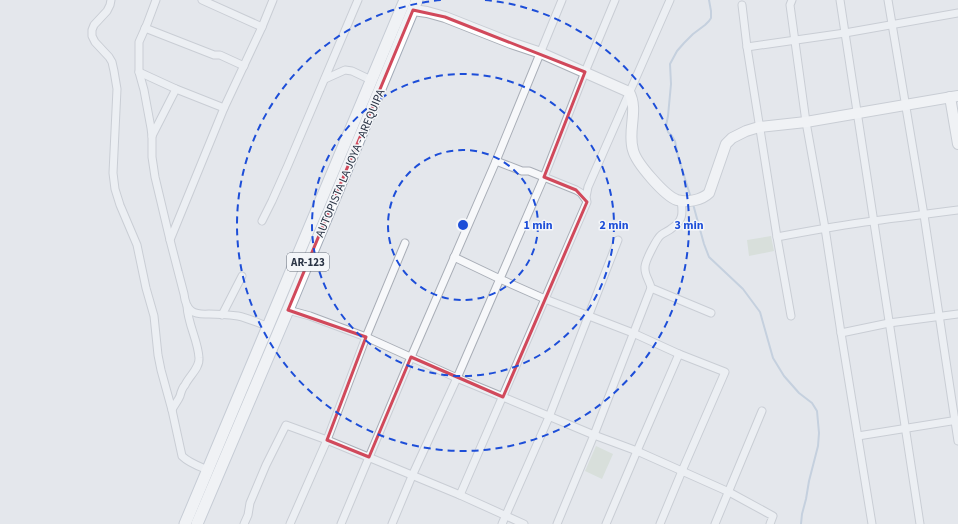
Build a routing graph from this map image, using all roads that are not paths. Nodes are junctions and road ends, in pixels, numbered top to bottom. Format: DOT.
graph roads {
  1 [pos="111,0"];
  2 [pos="156,0"];
  3 [pos="202,0"];
  4 [pos="273,0"];
  5 [pos="358,0"];
  6 [pos="405,0"];
  7 [pos="562,0"];
  8 [pos="615,0"];
  9 [pos="670,0"];
  10 [pos="792,0"];
  11 [pos="840,0"];
  12 [pos="888,0"];
  13 [pos="415,5"];
  14 [pos="742,5"];
  15 [pos="958,13"];
  16 [pos="262,26"];
  17 [pos="892,26"];
  18 [pos="145,28"];
  19 [pos="845,34"];
  20 [pos="795,40"];
  21 [pos="747,47"];
  22 [pos="541,53"];
  23 [pos="244,66"];
  24 [pos="139,72"];
  25 [pos="585,72"];
  26 [pos="325,79"];
  27 [pos="371,80"];
  28 [pos="176,89"];
  29 [pos="630,92"];
  30 [pos="954,97"];
  31 [pos="906,106"];
  32 [pos="224,108"];
  33 [pos="857,114"];
  34 [pos="806,122"];
  35 [pos="759,127"];
  36 [pos="152,136"];
  37 [pos="958,144"];
  38 [pos="496,161"];
  39 [pos="544,177"];
  40 [pos="682,201"];
  41 [pos="587,202"];
  42 [pos="958,210"];
  43 [pos="924,215"];
  44 [pos="874,220"];
  45 [pos="262,221"];
  46 [pos="825,228"];
  47 [pos="777,237"];
  48 [pos="170,240"];
  49 [pos="618,240"];
  50 [pos="405,243"];
  51 [pos="454,257"];
  52 [pos="242,276"];
  53 [pos="500,279"];
  54 [pos="651,288"];
  55 [pos="545,298"];
  56 [pos="187,306"];
  57 [pos="288,310"];
  58 [pos="711,313"];
  59 [pos="958,314"];
  60 [pos="222,315"];
  61 [pos="589,316"];
  62 [pos="791,316"];
  63 [pos="939,317"];
  64 [pos="889,323"];
  65 [pos="268,326"];
  66 [pos="633,333"];
  67 [pos="841,333"];
  68 [pos="366,337"];
  69 [pos="679,354"];
  70 [pos="411,357"];
  71 [pos="457,378"];
  72 [pos="503,397"];
  73 [pos="172,410"];
  74 [pos="762,411"];
  75 [pos="550,417"];
  76 [pos="957,421"];
  77 [pos="906,428"];
  78 [pos="594,435"];
  79 [pos="858,436"];
  80 [pos="327,440"];
  81 [pos="958,441"];
  82 [pos="636,451"];
  83 [pos="369,457"];
  84 [pos="208,470"];
  85 [pos="682,471"];
  86 [pos="412,476"];
  87 [pos="729,492"];
  88 [pos="460,495"];
  89 [pos="506,516"];
  90 [pos="247,523"];
  91 [pos="185,524"];
  92 [pos="197,524"];
  93 [pos="290,524"];
  94 [pos="341,524"];
  95 [pos="392,524"];
  96 [pos="502,524"];
  97 [pos="524,524"];
  98 [pos="557,524"];
  99 [pos="606,524"];
  100 [pos="660,524"];
  101 [pos="715,524"];
  102 [pos="770,524"];
  103 [pos="872,524"];
  104 [pos="920,524"];
  1 -- 73 [label="street"];
  2 -- 18 [label="street"];
  3 -- 16 [label="street"];
  4 -- 16 [label="street"];
  5 -- 26 [label="street"];
  6 -- 27 [label="main road, AUTOPISTA LA JOYA - AREQUIPA / AR-123"];
  7 -- 22 [label="street"];
  8 -- 25 [label="street"];
  9 -- 29 [label="street"];
  10 -- 20 [label="street"];
  11 -- 19 [label="street"];
  12 -- 17 [label="street"];
  13 -- 22 [label="street"];
  13 -- 57 [label="main road, AUTOPISTA LA JOYA - AREQUIPA / AR-123"];
  14 -- 21 [label="street"];
  15 -- 17 [label="street"];
  16 -- 23 [label="street"];
  17 -- 19 [label="street"];
  17 -- 31 [label="street"];
  18 -- 23 [label="street"];
  18 -- 24 [label="street"];
  19 -- 20 [label="street"];
  19 -- 33 [label="street"];
  20 -- 21 [label="street"];
  20 -- 34 [label="street"];
  21 -- 35 [label="street"];
  22 -- 25 [label="street"];
  22 -- 38 [label="street"];
  23 -- 32 [label="street"];
  24 -- 28 [label="street"];
  24 -- 36 [label="street"];
  25 -- 29 [label="street"];
  25 -- 39 [label="street"];
  26 -- 27 [label="street"];
  26 -- 45 [label="street"];
  27 -- 65 [label="main road, AUTOPISTA LA JOYA - AREQUIPA / AR-123"];
  28 -- 32 [label="street"];
  28 -- 36 [label="street"];
  29 -- 40 [label="street"];
  29 -- 41 [label="street"];
  30 -- 31 [label="street"];
  30 -- 37 [label="street"];
  31 -- 33 [label="street"];
  31 -- 43 [label="street"];
  32 -- 48 [label="street"];
  33 -- 34 [label="street"];
  33 -- 44 [label="street"];
  34 -- 35 [label="street"];
  34 -- 46 [label="street"];
  35 -- 40 [label="street"];
  35 -- 47 [label="street"];
  36 -- 48 [label="street"];
  38 -- 39 [label="street"];
  38 -- 51 [label="street"];
  39 -- 41 [label="street"];
  39 -- 53 [label="street"];
  40 -- 54 [label="street"];
  41 -- 55 [label="street"];
  42 -- 43 [label="street"];
  43 -- 44 [label="street"];
  43 -- 63 [label="street"];
  44 -- 46 [label="street"];
  44 -- 64 [label="street"];
  46 -- 47 [label="street"];
  46 -- 67 [label="street"];
  47 -- 62 [label="street"];
  48 -- 56 [label="street"];
  49 -- 61 [label="street"];
  50 -- 68 [label="street"];
  51 -- 53 [label="street"];
  51 -- 70 [label="street"];
  52 -- 60 [label="street"];
  53 -- 55 [label="street"];
  53 -- 71 [label="street"];
  54 -- 58 [label="street"];
  54 -- 66 [label="street"];
  55 -- 61 [label="street"];
  55 -- 72 [label="street"];
  56 -- 60 [label="street"];
  56 -- 73 [label="street"];
  57 -- 68 [label="street"];
  57 -- 92 [label="main road, AUTOPISTA LA JOYA - AREQUIPA / AR-123"];
  59 -- 63 [label="street"];
  60 -- 65 [label="street"];
  61 -- 66 [label="street"];
  61 -- 75 [label="street"];
  63 -- 64 [label="street"];
  63 -- 76 [label="street"];
  64 -- 67 [label="street"];
  64 -- 77 [label="street"];
  65 -- 84 [label="main road, AUTOPISTA LA JOYA - AREQUIPA / AR-123"];
  66 -- 69 [label="street"];
  66 -- 78 [label="street"];
  67 -- 79 [label="street"];
  68 -- 70 [label="street"];
  68 -- 80 [label="street"];
  69 -- 82 [label="street"];
  69 -- 85 [label="street"];
  70 -- 71 [label="street"];
  70 -- 83 [label="street"];
  71 -- 72 [label="street"];
  71 -- 86 [label="street"];
  72 -- 75 [label="street"];
  72 -- 88 [label="street"];
  73 -- 84 [label="street"];
  74 -- 87 [label="street"];
  75 -- 78 [label="street"];
  75 -- 89 [label="street"];
  76 -- 77 [label="street"];
  76 -- 81 [label="street"];
  77 -- 79 [label="street"];
  77 -- 104 [label="street"];
  78 -- 82 [label="street"];
  78 -- 98 [label="street"];
  79 -- 103 [label="street"];
  80 -- 83 [label="street"];
  80 -- 90 [label="street"];
  80 -- 93 [label="street"];
  82 -- 85 [label="street"];
  82 -- 99 [label="street"];
  83 -- 86 [label="street"];
  83 -- 94 [label="street"];
  84 -- 91 [label="main road, AUTOPISTA LA JOYA - AREQUIPA / AR-123"];
  85 -- 87 [label="street"];
  85 -- 100 [label="street"];
  86 -- 88 [label="street"];
  86 -- 95 [label="street"];
  87 -- 101 [label="street"];
  87 -- 102 [label="street"];
  88 -- 89 [label="street"];
  89 -- 96 [label="street"];
  89 -- 97 [label="street"];
}
